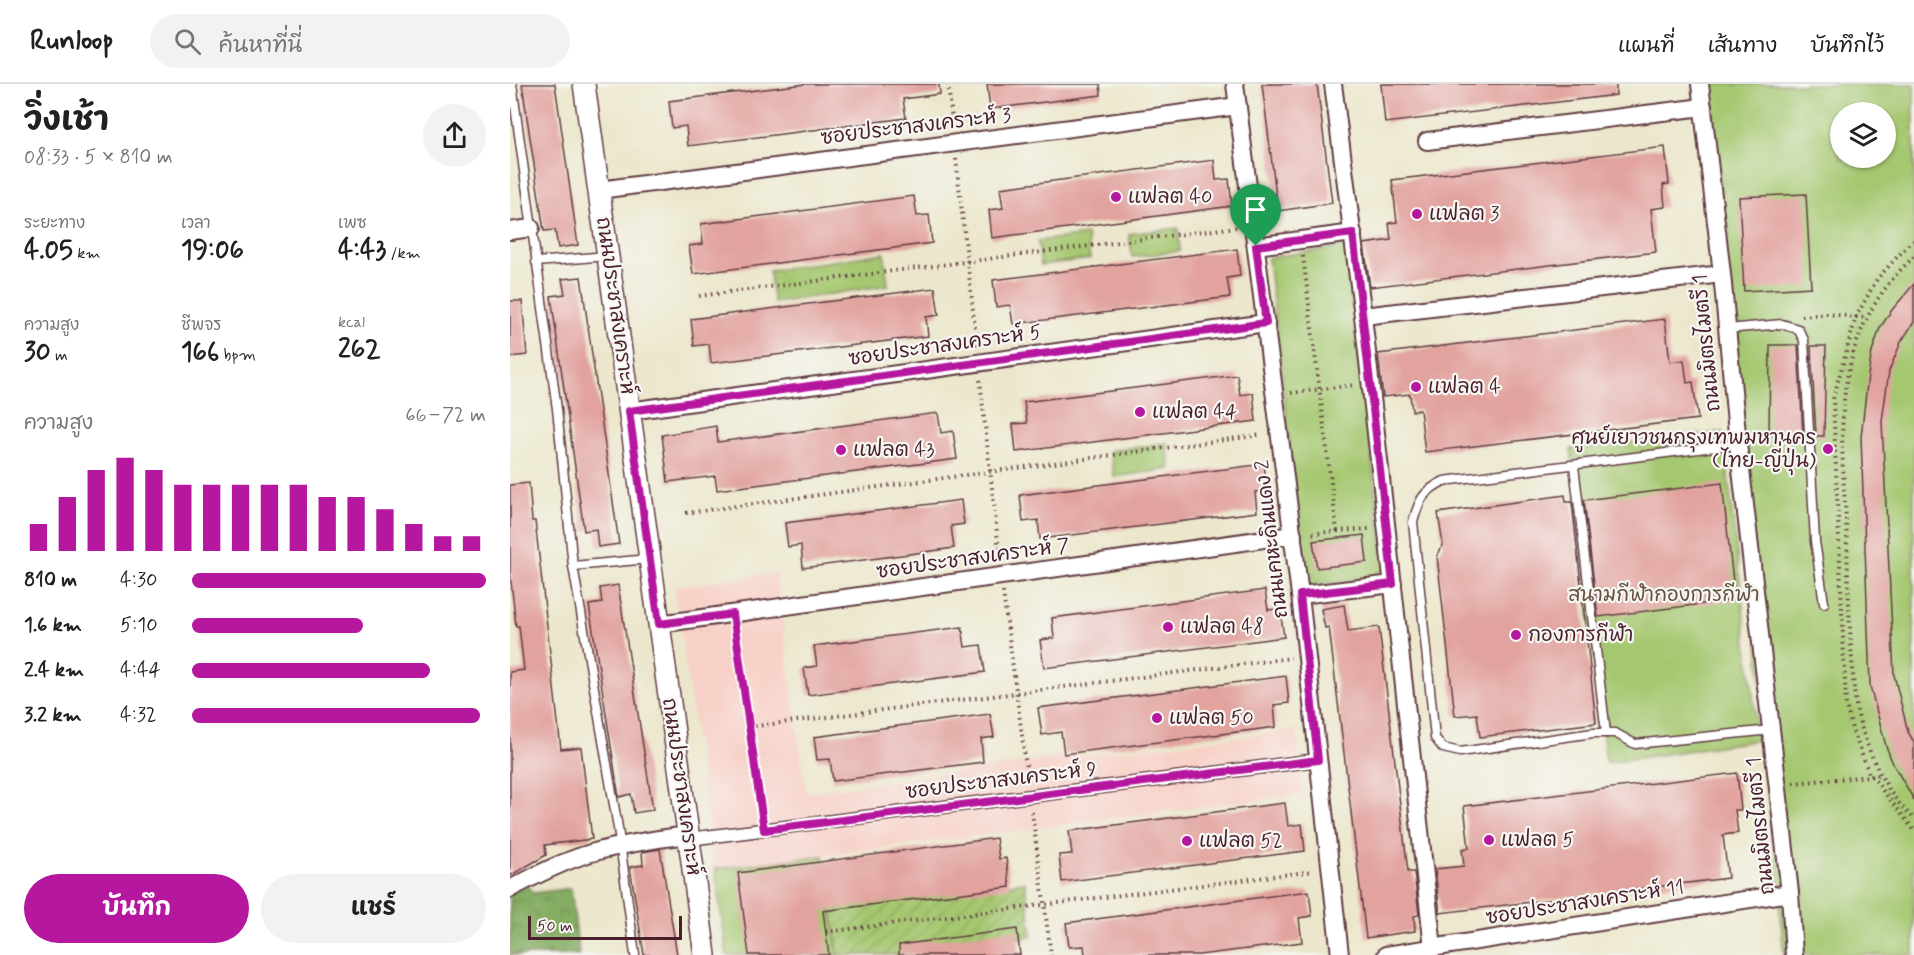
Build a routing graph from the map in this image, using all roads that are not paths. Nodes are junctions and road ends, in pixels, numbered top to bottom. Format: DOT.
graph roads {
  1 [pos="512,84"];
  2 [pos="584,84"];
  3 [pos="1235,84"];
  4 [pos="1334,84"];
  5 [pos="1700,84"];
  6 [pos="1238,106"];
  7 [pos="1702,107"];
  8 [pos="1427,141"];
  9 [pos="599,190"];
  10 [pos="531,228"];
  11 [pos="510,231"];
  12 [pos="1353,233"];
  13 [pos="1256,246"];
  14 [pos="608,256"];
  15 [pos="536,262"];
  16 [pos="1722,274"];
  17 [pos="1363,316"];
  18 [pos="1266,323"];
  19 [pos="1727,329"];
  20 [pos="629,411"];
  21 [pos="1738,444"];
  22 [pos="1574,466"];
  23 [pos="1293,535"];
  24 [pos="650,559"];
  25 [pos="573,566"];
  26 [pos="1393,584"];
  27 [pos="1300,595"];
  28 [pos="1824,603"];
  29 [pos="659,624"];
  30 [pos="1771,730"];
  31 [pos="1606,733"];
  32 [pos="1318,760"];
  33 [pos="688,837"];
  34 [pos="620,846"];
  35 [pos="510,889"];
  36 [pos="1790,893"];
  37 [pos="1434,951"];
  38 [pos="635,955"];
  39 [pos="705,955"];
  40 [pos="1340,955"];
  41 [pos="1386,955"];
  42 [pos="1794,955"];
  1 -- 10 [label="lane"];
  2 -- 9 [label="street, ถนนประชาสงเคราะห์"];
  3 -- 6 [label="street, ถนนเคหะดินแดง 2"];
  4 -- 12 [label="street"];
  5 -- 7 [label="street, ถนนมิตรไมตรี 1"];
  6 -- 9 [label="street, ซอยประชาสงเคราะห์ 3"];
  6 -- 13 [label="street, ถนนเคหะดินแดง 2"];
  7 -- 8 [label="street"];
  7 -- 16 [label="street, ถนนมิตรไมตรี 1"];
  9 -- 14 [label="street, ถนนประชาสงเคราะห์"];
  10 -- 11 [label="street"];
  10 -- 15 [label="lane"];
  12 -- 13 [label="street"];
  12 -- 17 [label="street"];
  13 -- 18 [label="street, ถนนเคหะดินแดง 2"];
  14 -- 15 [label="lane"];
  14 -- 20 [label="street, ถนนประชาสงเคราะห์"];
  15 -- 25 [label="lane"];
  16 -- 17 [label="street"];
  16 -- 19 [label="street, ถนนมิตรไมตรี 1"];
  17 -- 26 [label="street"];
  18 -- 20 [label="street, ซอยประชาสงเคราะห์ 5"];
  18 -- 23 [label="street, ถนนเคหะดินแดง 2"];
  19 -- 21 [label="street, ถนนมิตรไมตรี 1"];
  19 -- 28 [label="lane"];
  20 -- 24 [label="street, ถนนประชาสงเคราะห์"];
  21 -- 22 [label="lane"];
  21 -- 30 [label="street, ถนนมิตรไมตรี 1"];
  22 -- 31 [label="lane"];
  22 -- 31 [label="lane"];
  23 -- 27 [label="street, ถนนเคหะดินแดง 2"];
  23 -- 29 [label="street, ซอยประชาสงเคราะห์ 7"];
  24 -- 25 [label="lane"];
  24 -- 29 [label="street, ถนนประชาสงเคราะห์"];
  25 -- 34 [label="lane"];
  26 -- 27 [label="street"];
  26 -- 37 [label="street"];
  27 -- 32 [label="street, ถนนเคหะดินแดง 2"];
  29 -- 33 [label="street, ถนนประชาสงเคราะห์"];
  30 -- 31 [label="lane"];
  30 -- 36 [label="street, ถนนมิตรไมตรี 1"];
  32 -- 33 [label="street, ซอยประชาสงเคราะห์ 9"];
  32 -- 40 [label="street, ถนนเคหะดินแดง 2"];
  33 -- 34 [label="street"];
  33 -- 39 [label="street, ถนนประชาสงเคราะห์"];
  34 -- 35 [label="street"];
  34 -- 38 [label="lane"];
  36 -- 37 [label="street, ซอยประชาสงเคราะห์ 11"];
  36 -- 42 [label="street, ถนนมิตรไมตรี 1"];
  37 -- 41 [label="street, ซอยประชาสงเคราะห์ 11"];
}
